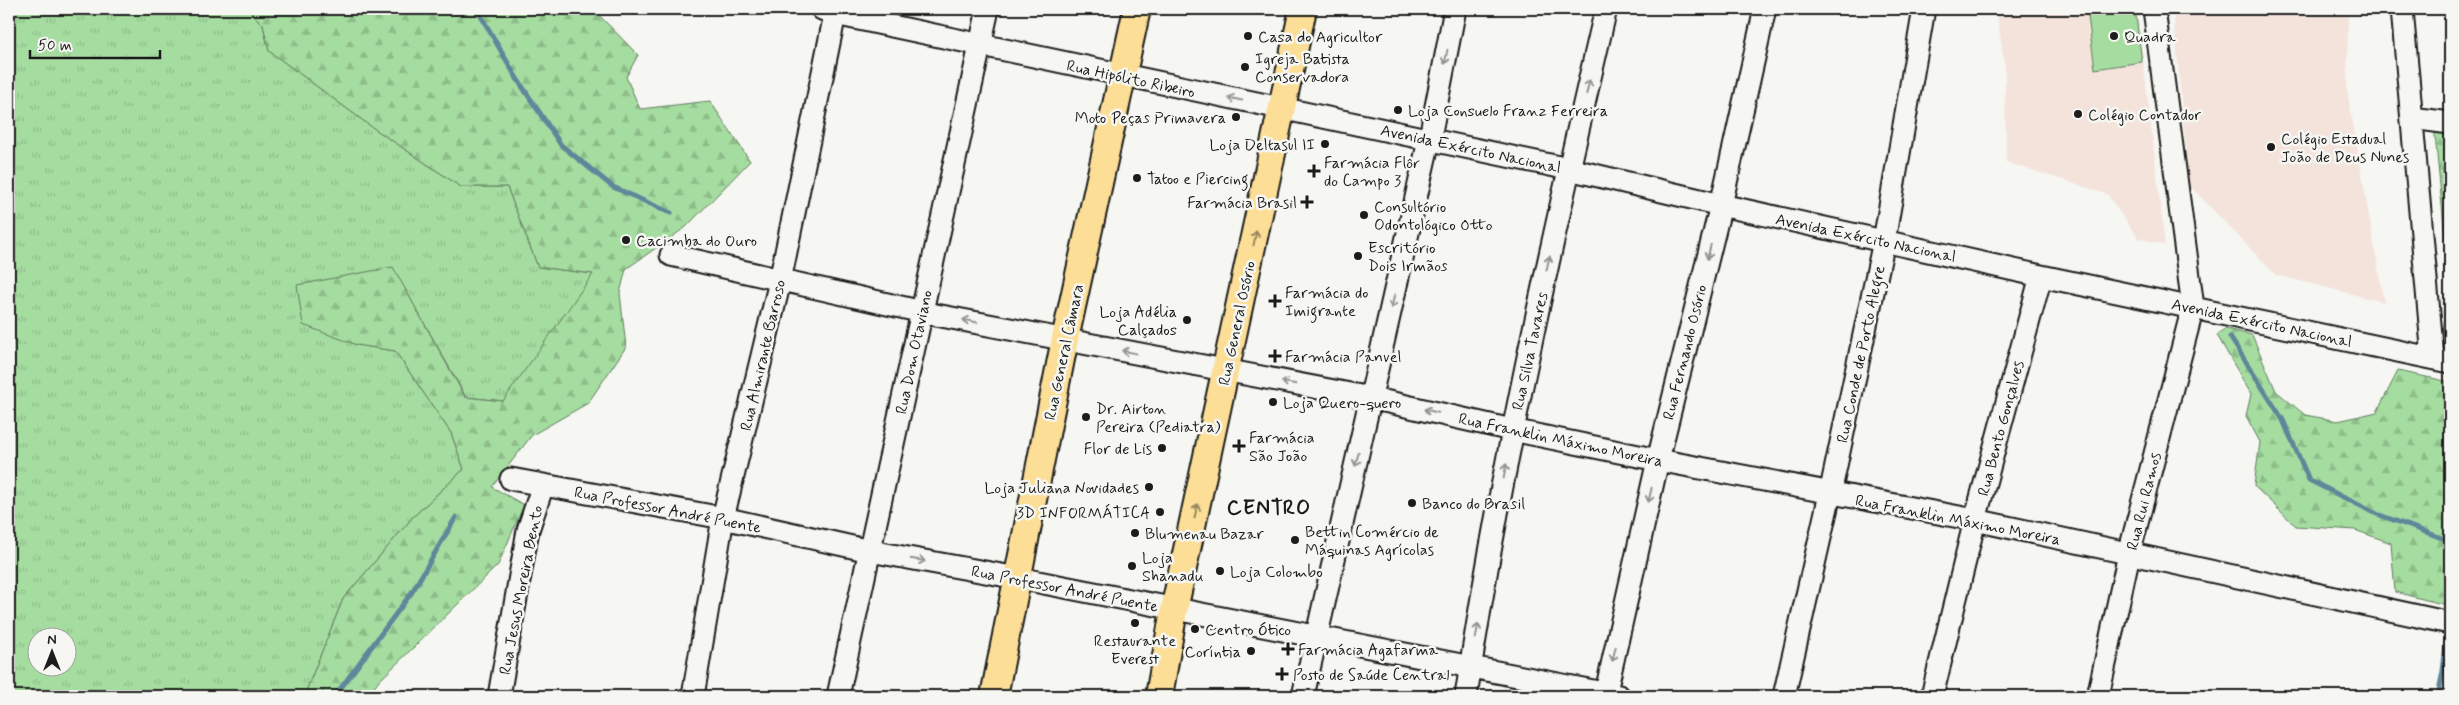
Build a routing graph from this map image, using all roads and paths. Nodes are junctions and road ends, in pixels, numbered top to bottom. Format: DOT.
graph roads {
  1 [pos="988,9"];
  2 [pos="1138,9"];
  3 [pos="1303,9"];
  4 [pos="1455,9"];
  5 [pos="1606,9"];
  6 [pos="1765,9"];
  7 [pos="1924,9"];
  8 [pos="2154,9"];
  9 [pos="2402,9"];
  10 [pos="829,12"];
  11 [pos="980,46"];
  12 [pos="1122,76"];
  13 [pos="1282,108"];
  14 [pos="2412,118"];
  15 [pos="2450,123"];
  16 [pos="1429,140"];
  17 [pos="1569,168"];
  18 [pos="1721,205"];
  19 [pos="1884,241"];
  20 [pos="671,255"];
  21 [pos="2041,276"];
  22 [pos="780,281"];
  23 [pos="2193,307"];
  24 [pos="922,312"];
  25 [pos="1065,339"];
  26 [pos="2442,360"];
  27 [pos="1226,371"];
  28 [pos="1371,398"];
  29 [pos="1512,430"];
  30 [pos="1658,460"];
  31 [pos="511,480"];
  32 [pos="543,485"];
  33 [pos="1830,494"];
  34 [pos="723,518"];
  35 [pos="1975,520"];
  36 [pos="870,551"];
  37 [pos="2129,554"];
  38 [pos="1018,578"];
  39 [pos="1174,610"];
  40 [pos="2450,623"];
  41 [pos="1317,638"];
  42 [pos="1471,668"];
  43 [pos="1610,695"];
  44 [pos="500,696"];
  45 [pos="693,696"];
  46 [pos="838,696"];
  47 [pos="994,696"];
  48 [pos="1159,696"];
  49 [pos="1304,696"];
  50 [pos="1466,696"];
  51 [pos="1784,696"];
  52 [pos="1932,696"];
  53 [pos="2098,696"];
  1 -- 11 [label="street, Rua Dom Otaviano"];
  2 -- 12 [label="main road, Rua General Câmara"];
  3 -- 13 [label="main road, Rua General Osório"];
  4 -- 16 [label="street, one-way"];
  17 -- 5 [label="street, Rua Silva Tavares, one-way"];
  6 -- 18 [label="street, Rua Fernando Osório"];
  7 -- 19 [label="street, Rua Conde de Porto Alegre"];
  8 -- 23 [label="street"];
  9 -- 14 [label="street"];
  10 -- 11 [label="street, Rua Hipólito Ribeiro"];
  10 -- 22 [label="street, Rua Almirante Barroso"];
  11 -- 12 [label="street, Rua Hipólito Ribeiro"];
  11 -- 24 [label="street, Rua Dom Otaviano"];
  13 -- 12 [label="street, Rua Hipólito Ribeiro, one-way"];
  12 -- 25 [label="main road, Rua General Câmara"];
  13 -- 16 [label="street, Avenida Exército Nacional"];
  27 -- 13 [label="main road, Rua General Osório, one-way"];
  14 -- 15 [label="street"];
  14 -- 26 [label="street"];
  16 -- 17 [label="street, Avenida Exército Nacional"];
  16 -- 28 [label="street, one-way"];
  17 -- 18 [label="street, Avenida Exército Nacional"];
  29 -- 17 [label="street, Rua Silva Tavares, one-way"];
  18 -- 19 [label="street, Avenida Exército Nacional"];
  18 -- 30 [label="street, Rua Fernando Osório, one-way"];
  19 -- 21 [label="street, Avenida Exército Nacional"];
  19 -- 33 [label="street, Rua Conde de Porto Alegre"];
  20 -- 22 [label="street, Rua Franklin Máximo Moreira"];
  21 -- 23 [label="street, Avenida Exército Nacional"];
  21 -- 35 [label="street, Rua Bento Gonçalves"];
  22 -- 24 [label="street, Rua Franklin Máximo Moreira"];
  22 -- 34 [label="street, Rua Almirante Barroso"];
  23 -- 26 [label="street, Avenida Exército Nacional"];
  23 -- 37 [label="street, Rua Rui Ramos"];
  25 -- 24 [label="street, Rua Franklin Máximo Moreira, one-way"];
  24 -- 36 [label="street, Rua Dom Otaviano"];
  27 -- 25 [label="street, Rua Franklin Máximo Moreira, one-way"];
  25 -- 38 [label="main road, Rua General Câmara"];
  28 -- 27 [label="street, Rua Franklin Máximo Moreira, one-way"];
  39 -- 27 [label="main road, Rua General Osório, one-way"];
  29 -- 28 [label="street, Rua Franklin Máximo Moreira, one-way"];
  28 -- 41 [label="street, one-way"];
  29 -- 30 [label="street, Rua Franklin Máximo Moreira"];
  42 -- 29 [label="street, Rua Silva Tavares, one-way"];
  30 -- 33 [label="street, Rua Franklin Máximo Moreira"];
  30 -- 43 [label="street, Rua Fernando Osório, one-way"];
  31 -- 32 [label="street, Rua Professor André Puente"];
  32 -- 34 [label="street, Rua Professor André Puente"];
  32 -- 44 [label="street, Rua Jesus Moreira Bento"];
  33 -- 35 [label="street, Rua Franklin Máximo Moreira"];
  33 -- 51 [label="street, Rua Conde de Porto Alegre"];
  34 -- 36 [label="street, Rua Professor André Puente"];
  34 -- 45 [label="street, Rua Almirante Barroso"];
  35 -- 37 [label="street, Rua Franklin Máximo Moreira"];
  35 -- 52 [label="street, Rua Bento Gonçalves"];
  36 -- 38 [label="street, Rua Professor André Puente, one-way"];
  36 -- 46 [label="street, Rua Dom Otaviano"];
  37 -- 40 [label="street, Rua Franklin Máximo Moreira"];
  37 -- 53 [label="street, Rua Rui Ramos"];
  38 -- 39 [label="street, Rua Professor André Puente"];
  38 -- 47 [label="main road, Rua General Câmara"];
  39 -- 41 [label="street, Rua Professor André Puente"];
  39 -- 48 [label="main road, Rua General Osório"];
  41 -- 42 [label="street, Rua Professor André Puente"];
  41 -- 49 [label="street"];
  42 -- 43 [label="street, Rua Professor André Puente"];
  42 -- 50 [label="street, Rua Silva Tavares"];
}
